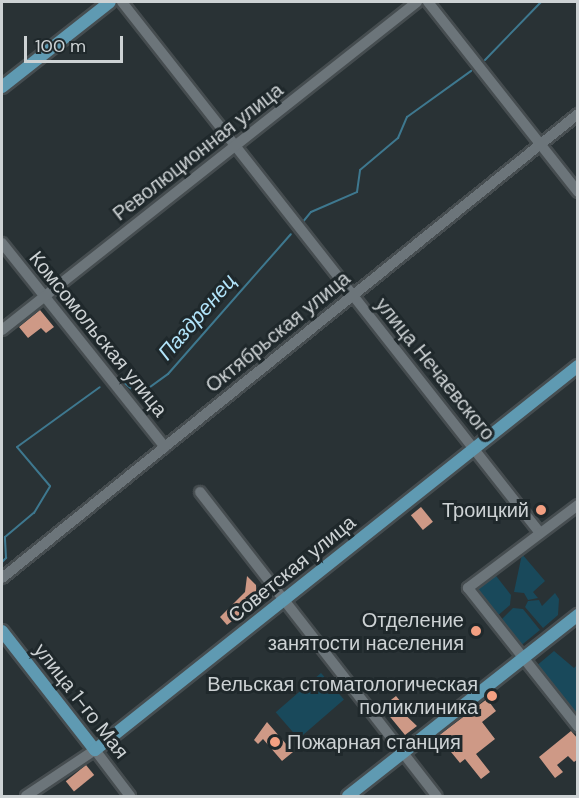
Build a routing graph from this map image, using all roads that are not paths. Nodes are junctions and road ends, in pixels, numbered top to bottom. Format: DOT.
graph roads {
  1 [pos="110,2"];
  2 [pos="122,2"];
  3 [pos="417,2"];
  4 [pos="428,2"];
  5 [pos="2,87"];
  6 [pos="578,114"];
  7 [pos="539,144"];
  8 [pos="235,146"];
  9 [pos="578,192"];
  10 [pos="2,243"];
  11 [pos="352,295"];
  12 [pos="46,296"];
  13 [pos="2,330"];
  14 [pos="578,366"];
  15 [pos="165,447"];
  16 [pos="475,447"];
  17 [pos="200,492"];
  18 [pos="578,505"];
  19 [pos="540,533"];
  20 [pos="2,578"];
  21 [pos="283,602"];
  22 [pos="578,615"];
  23 [pos="2,631"];
  24 [pos="523,657"];
  25 [pos="578,727"];
  26 [pos="94,750"];
  27 [pos="403,754"];
  28 [pos="26,796"];
  29 [pos="130,796"];
  30 [pos="348,796"];
  31 [pos="437,796"];
  1 -- 5 [label="main road"];
  2 -- 8 [label="street, улица Нечаевского"];
  3 -- 8 [label="street, Революционная улица"];
  4 -- 7 [label="street"];
  6 -- 7 [label="street, Октябрьская улица"];
  7 -- 9 [label="street"];
  7 -- 11 [label="street, Октябрьская улица"];
  8 -- 11 [label="street, улица Нечаевского"];
  8 -- 12 [label="street, Революционная улица"];
  10 -- 12 [label="street, Комсомольская улица"];
  11 -- 15 [label="street, Октябрьская улица"];
  11 -- 16 [label="street, улица Нечаевского"];
  12 -- 13 [label="street, Революционная улица"];
  12 -- 15 [label="street, Комсомольская улица"];
  14 -- 16 [label="main road, Советская улица"];
  15 -- 20 [label="street, Октябрьская улица"];
  16 -- 19 [label="street, улица Нечаевского"];
  16 -- 21 [label="main road, Советская улица"];
  17 -- 21 [label="street"];
  18 -- 19 [label="street"];
  19 -- 24 [label="street"];
  21 -- 26 [label="main road, Советская улица"];
  21 -- 27 [label="street"];
  22 -- 24 [label="main road"];
  23 -- 26 [label="main road, улица 1-го Мая"];
  24 -- 25 [label="street"];
  24 -- 27 [label="main road"];
  26 -- 28 [label="street, Советская улица"];
  26 -- 29 [label="street, улица 1-го Мая"];
  27 -- 30 [label="main road"];
  27 -- 31 [label="street"];
}
